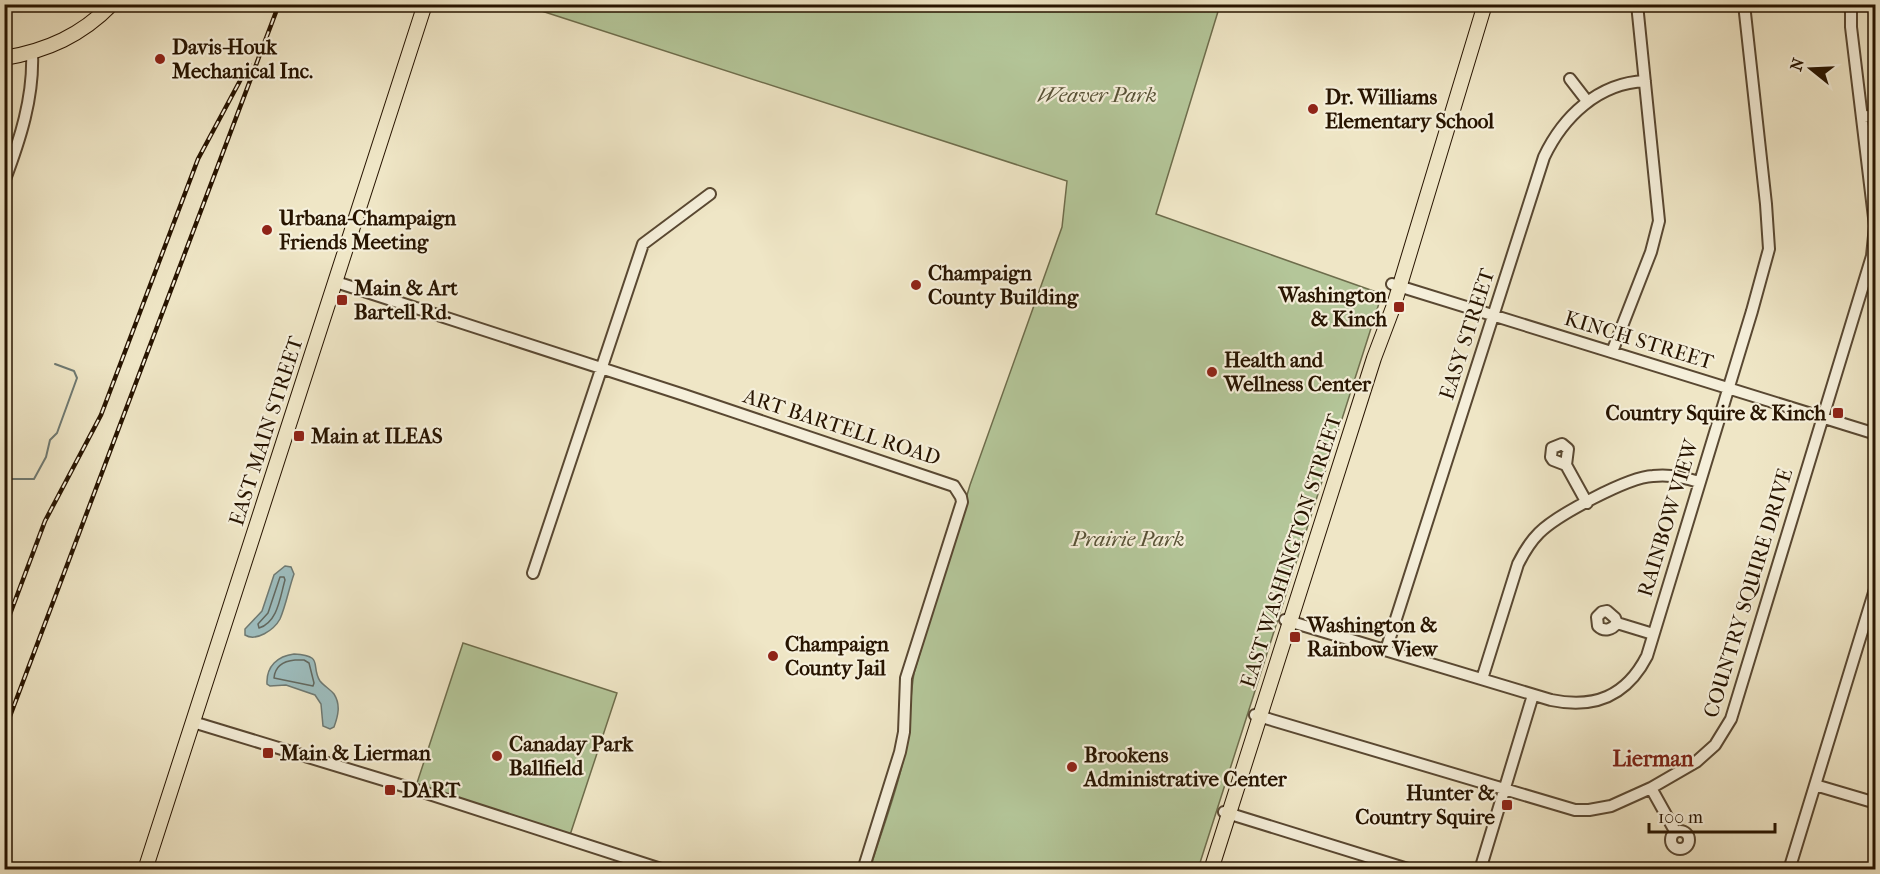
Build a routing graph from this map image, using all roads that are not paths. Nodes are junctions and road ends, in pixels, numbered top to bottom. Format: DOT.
graph roads {
  1 [pos="112,4"];
  2 [pos="425,4"];
  3 [pos="1480,4"];
  4 [pos="1485,4"];
  5 [pos="1637,4"];
  6 [pos="1744,4"];
  7 [pos="1851,4"];
  8 [pos="32,52"];
  9 [pos="4,58"];
  10 [pos="1570,79"];
  11 [pos="1645,81"];
  12 [pos="1587,101"];
  13 [pos="1875,115"];
  14 [pos="1862,117"];
  15 [pos="4,182"];
  16 [pos="710,194"];
  17 [pos="336,282"];
  18 [pos="1395,285"];
  19 [pos="1493,315"];
  20 [pos="1612,352"];
  21 [pos="601,368"];
  22 [pos="1728,388"];
  23 [pos="1822,418"];
  24 [pos="1875,434"];
  25 [pos="1566,465"];
  26 [pos="1699,482"];
  27 [pos="1587,503"];
  28 [pos="533,573"];
  29 [pos="1875,586"];
  30 [pos="1288,621"];
  31 [pos="1617,623"];
  32 [pos="1653,634"];
  33 [pos="1386,650"];
  34 [pos="1482,679"];
  35 [pos="1533,695"];
  36 [pos="1257,716"];
  37 [pos="193,722"];
  38 [pos="1815,785"];
  39 [pos="1651,788"];
  40 [pos="1504,790"];
  41 [pos="1875,803"];
  42 [pos="1226,813"];
  43 [pos="1675,831"];
  44 [pos="145,870"];
  45 [pos="664,870"];
  46 [pos="863,870"];
  47 [pos="1206,870"];
  48 [pos="1211,870"];
  49 [pos="1411,870"];
  50 [pos="1480,870"];
  51 [pos="1789,870"];
  1 -- 8 [label="main road"];
  2 -- 17 [label="main road, EAST MAIN STREET"];
  3 -- 18 [label="main road, EAST WASHINGTON STREET"];
  4 -- 18 [label="main road, EAST WASHINGTON STREET"];
  5 -- 11 [label="street"];
  6 -- 22 [label="street, RAINBOW VIEW"];
  7 -- 14 [label="street, COUNTRY SQUIRE DRIVE"];
  8 -- 9 [label="main road"];
  8 -- 15 [label="street"];
  10 -- 12 [label="street"];
  11 -- 12 [label="street, EASY STREET"];
  11 -- 20 [label="street"];
  12 -- 19 [label="street, EASY STREET"];
  13 -- 14 [label="street"];
  14 -- 23 [label="street, COUNTRY SQUIRE DRIVE"];
  16 -- 21 [label="street"];
  17 -- 21 [label="street, ART BARTELL ROAD"];
  17 -- 37 [label="main road, EAST MAIN STREET"];
  18 -- 19 [label="street, KINCH STREET"];
  18 -- 30 [label="main road, EAST WASHINGTON STREET"];
  19 -- 20 [label="street, KINCH STREET"];
  19 -- 33 [label="street, EASY STREET"];
  20 -- 22 [label="street, KINCH STREET"];
  21 -- 28 [label="street"];
  21 -- 46 [label="street, ART BARTELL ROAD"];
  22 -- 23 [label="street, KINCH STREET"];
  22 -- 26 [label="street, RAINBOW VIEW"];
  23 -- 24 [label="street, KINCH STREET"];
  23 -- 39 [label="street, COUNTRY SQUIRE DRIVE"];
  25 -- 27 [label="street"];
  26 -- 27 [label="street"];
  26 -- 32 [label="street, RAINBOW VIEW"];
  27 -- 34 [label="street"];
  29 -- 38 [label="street"];
  30 -- 33 [label="street, RAINBOW VIEW"];
  30 -- 36 [label="main road, EAST WASHINGTON STREET"];
  31 -- 32 [label="street"];
  32 -- 35 [label="street, RAINBOW VIEW"];
  33 -- 34 [label="street, RAINBOW VIEW"];
  34 -- 35 [label="street, RAINBOW VIEW"];
  35 -- 40 [label="street"];
  36 -- 40 [label="street, COUNTRY SQUIRE DRIVE"];
  36 -- 42 [label="main road, EAST WASHINGTON STREET"];
  37 -- 44 [label="main road, EAST MAIN STREET"];
  37 -- 45 [label="street"];
  38 -- 41 [label="street"];
  38 -- 51 [label="street"];
  39 -- 40 [label="street, COUNTRY SQUIRE DRIVE"];
  39 -- 43 [label="street"];
  40 -- 50 [label="street"];
  42 -- 47 [label="main road, EAST WASHINGTON STREET"];
  42 -- 48 [label="main road, EAST WASHINGTON STREET"];
  42 -- 49 [label="street"];
}
